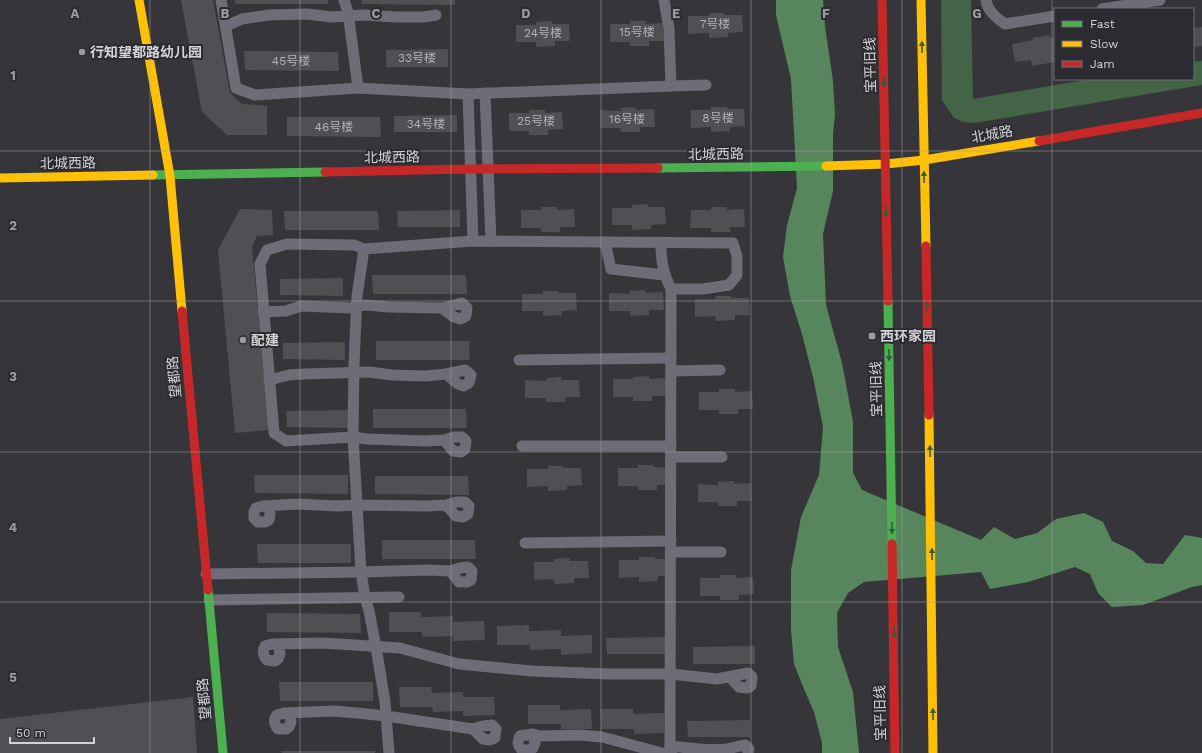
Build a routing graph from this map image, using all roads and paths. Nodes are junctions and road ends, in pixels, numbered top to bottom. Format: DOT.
graph roads {
  1 [pos="139,0"];
  2 [pos="221,0"];
  3 [pos="344,0"];
  4 [pos="664,0"];
  5 [pos="882,0"];
  6 [pos="921,0"];
  7 [pos="986,0"];
  8 [pos="1160,0"];
  9 [pos="1121,3"];
  10 [pos="1105,8"];
  11 [pos="348,16"];
  12 [pos="436,16"];
  13 [pos="1054,16"];
  14 [pos="226,26"];
  15 [pos="706,85"];
  16 [pos="671,86"];
  17 [pos="358,88"];
  18 [pos="485,93"];
  19 [pos="468,94"];
  20 [pos="1202,113"];
  21 [pos="924,160"];
  22 [pos="886,164"];
  23 [pos="785,167"];
  24 [pos="470,169"];
  25 [pos="488,170"];
  26 [pos="170,176"];
  27 [pos="0,178"];
  28 [pos="473,241"];
  29 [pos="491,241"];
  30 [pos="605,242"];
  31 [pos="661,243"];
  32 [pos="364,249"];
  33 [pos="664,275"];
  34 [pos="671,289"];
  35 [pos="356,306"];
  36 [pos="442,308"];
  37 [pos="264,312"];
  38 [pos="671,358"];
  39 [pos="519,360"];
  40 [pos="720,370"];
  41 [pos="671,371"];
  42 [pos="354,373"];
  43 [pos="446,374"];
  44 [pos="269,380"];
  45 [pos="353,437"];
  46 [pos="444,440"];
  47 [pos="522,446"];
  48 [pos="671,451"];
  49 [pos="722,457"];
  50 [pos="358,505"];
  51 [pos="446,505"];
  52 [pos="269,506"];
  53 [pos="525,543"];
  54 [pos="671,547"];
  55 [pos="721,552"];
  56 [pos="450,571"];
  57 [pos="362,572"];
  58 [pos="206,574"];
  59 [pos="365,597"];
  60 [pos="399,597"];
  61 [pos="209,600"];
  62 [pos="278,644"];
  63 [pos="376,647"];
  64 [pos="670,674"];
  65 [pos="730,677"];
  66 [pos="289,712"];
  67 [pos="386,716"];
  68 [pos="474,729"];
  69 [pos="533,734"];
  70 [pos="668,751"];
  71 [pos="728,751"];
  72 [pos="223,753"];
  73 [pos="388,753"];
  74 [pos="748,753"];
  75 [pos="895,753"];
  76 [pos="933,753"];
  1 -- 26 [label="street, 望都路"];
  2 -- 14 [label="street"];
  3 -- 11 [label="street"];
  4 -- 16 [label="street"];
  5 -- 22 [label="street, 宝平旧线, one-way"];
  21 -- 6 [label="street, one-way"];
  7 -- 13 [label="street"];
  8 -- 9 [label="street"];
  9 -- 10 [label="street"];
  11 -- 12 [label="street"];
  11 -- 14 [label="street"];
  11 -- 17 [label="street"];
  14 -- 17 [label="street"];
  15 -- 16 [label="street"];
  16 -- 18 [label="street"];
  17 -- 19 [label="street"];
  18 -- 19 [label="street"];
  18 -- 25 [label="street"];
  19 -- 24 [label="street"];
  20 -- 21 [label="street, 北城路"];
  21 -- 22 [label="street, 北城路"];
  76 -- 21 [label="street, one-way"];
  22 -- 23 [label="street, 北城路"];
  22 -- 75 [label="street, 宝平旧线, one-way"];
  23 -- 25 [label="street, 北城西路"];
  24 -- 25 [label="street, 北城西路"];
  24 -- 26 [label="street, 北城西路"];
  24 -- 28 [label="street"];
  25 -- 29 [label="street"];
  26 -- 27 [label="street, 北城西路"];
  26 -- 58 [label="street, 望都路"];
  28 -- 29 [label="street"];
  28 -- 32 [label="street"];
  29 -- 30 [label="street"];
  30 -- 31 [label="street"];
  30 -- 33 [label="street"];
  31 -- 33 [label="street"];
  31 -- 34 [label="street"];
  32 -- 35 [label="street"];
  32 -- 37 [label="street"];
  33 -- 34 [label="street"];
  34 -- 38 [label="street"];
  35 -- 36 [label="street"];
  35 -- 37 [label="street"];
  35 -- 42 [label="street"];
  37 -- 44 [label="street"];
  38 -- 39 [label="street"];
  38 -- 41 [label="street"];
  40 -- 41 [label="street"];
  41 -- 48 [label="street"];
  42 -- 43 [label="street"];
  42 -- 44 [label="street"];
  42 -- 45 [label="street"];
  44 -- 45 [label="street"];
  45 -- 46 [label="street"];
  45 -- 50 [label="street"];
  47 -- 48 [label="street"];
  48 -- 49 [label="street"];
  48 -- 54 [label="street"];
  50 -- 51 [label="street"];
  50 -- 52 [label="street"];
  50 -- 57 [label="street"];
  53 -- 54 [label="street"];
  54 -- 55 [label="street"];
  54 -- 64 [label="street"];
  56 -- 57 [label="street"];
  57 -- 58 [label="street"];
  57 -- 59 [label="street"];
  58 -- 61 [label="street, 望都路"];
  59 -- 60 [label="street"];
  59 -- 61 [label="street"];
  59 -- 63 [label="street"];
  61 -- 72 [label="street, 望都路"];
  62 -- 63 [label="street"];
  63 -- 64 [label="street"];
  63 -- 67 [label="street"];
  64 -- 65 [label="street"];
  64 -- 70 [label="street"];
  66 -- 67 [label="street"];
  67 -- 68 [label="street"];
  67 -- 73 [label="street"];
  69 -- 70 [label="street"];
  70 -- 71 [label="street"];
  71 -- 74 [label="street"];
}
